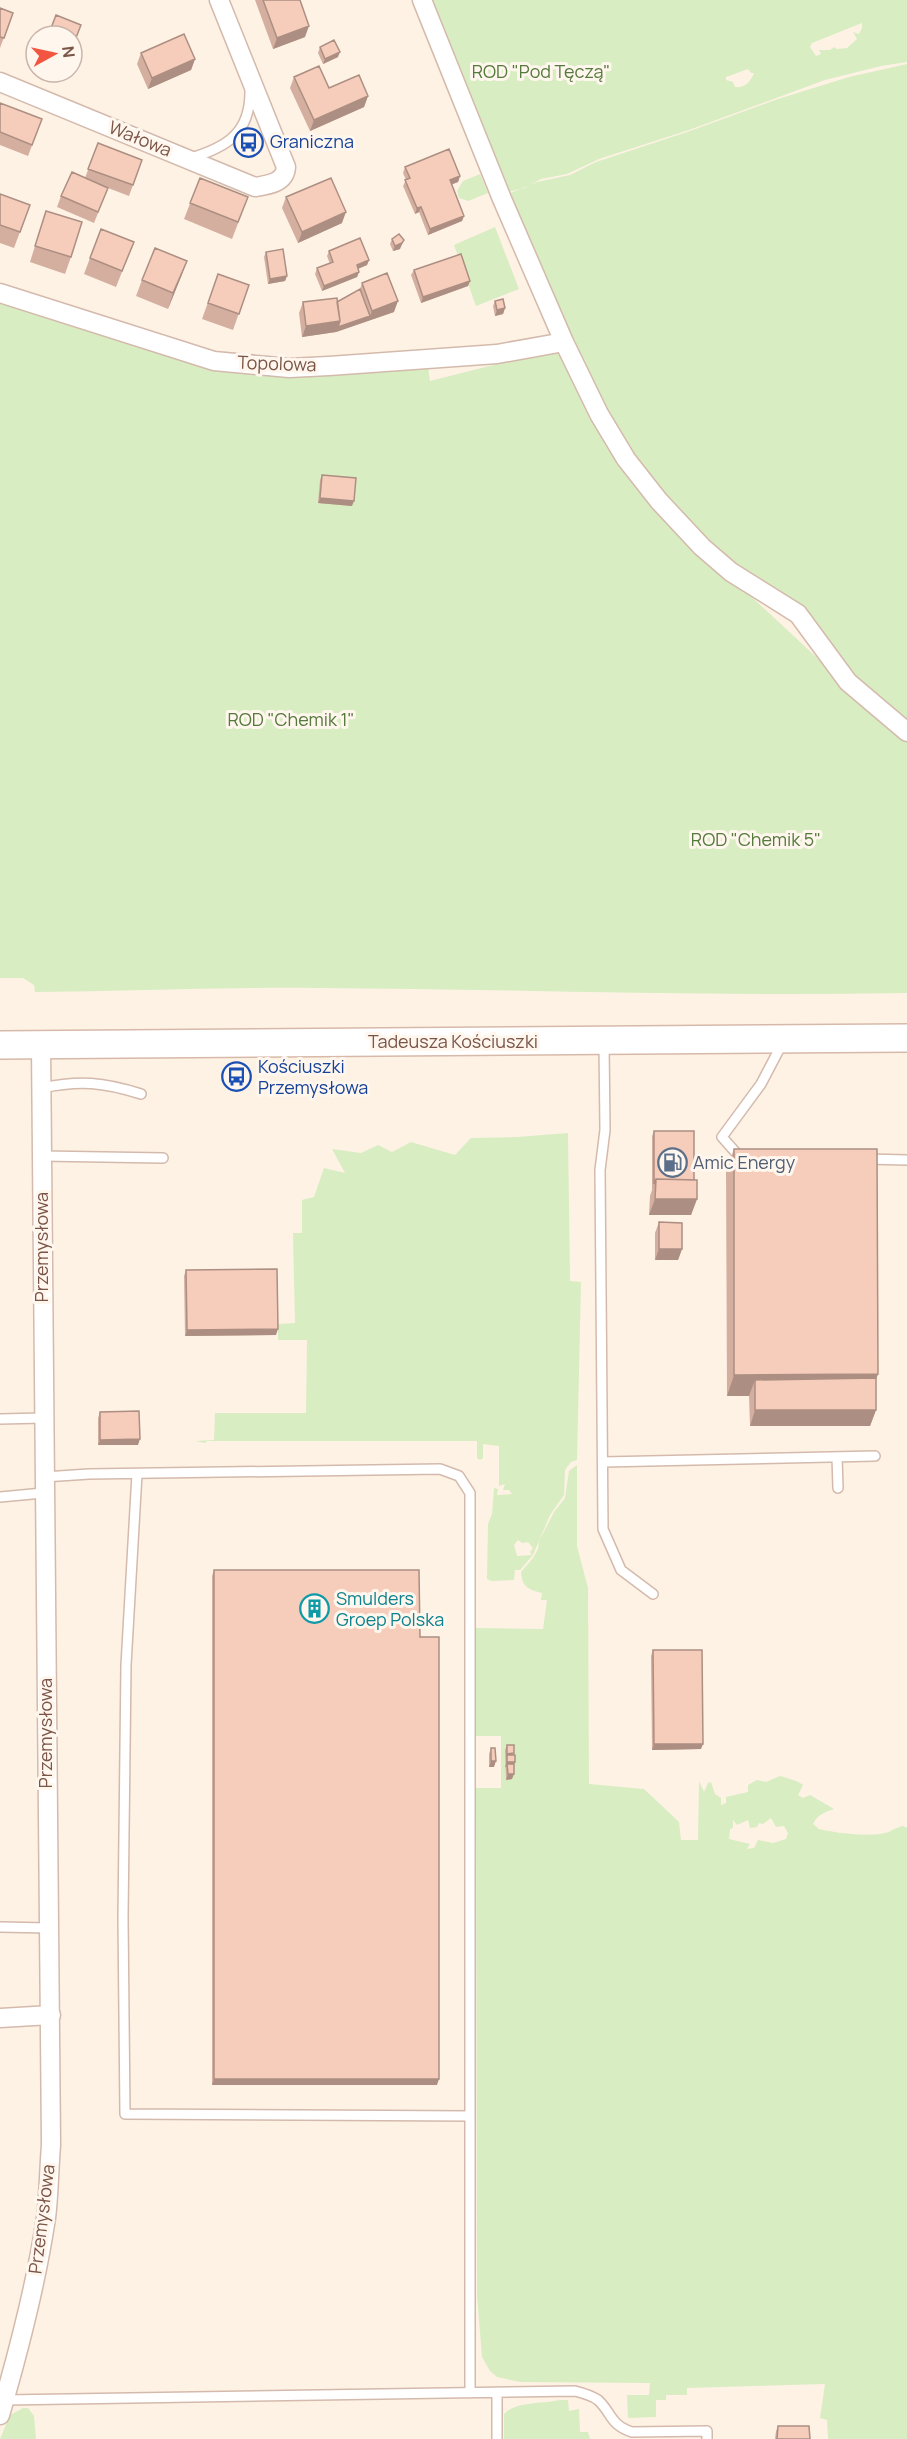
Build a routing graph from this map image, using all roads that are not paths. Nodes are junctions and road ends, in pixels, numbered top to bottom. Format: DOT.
graph roads {
  1 [pos="219,0"];
  2 [pos="422,0"];
  3 [pos="250,78"];
  4 [pos="0,82"];
  5 [pos="189,158"];
  6 [pos="0,293"];
  7 [pos="564,342"];
  8 [pos="907,732"];
  9 [pos="907,1038"];
  10 [pos="784,1039"];
  11 [pos="604,1041"];
  12 [pos="41,1045"];
  13 [pos="0,1046"];
  14 [pos="41,1089"];
  15 [pos="141,1094"];
  16 [pos="42,1156"];
  17 [pos="163,1158"];
  18 [pos="757,1159"];
  19 [pos="861,1159"];
  20 [pos="907,1160"];
  21 [pos="43,1418"];
  22 [pos="0,1419"];
  23 [pos="875,1456"];
  24 [pos="837,1457"];
  25 [pos="603,1462"];
  26 [pos="136,1474"];
  27 [pos="43,1485"];
  28 [pos="838,1488"];
  29 [pos="0,1497"];
  30 [pos="653,1594"];
  31 [pos="0,1927"];
  32 [pos="49,1928"];
  33 [pos="51,2015"];
  34 [pos="0,2018"];
  35 [pos="470,2116"];
  36 [pos="497,2392"];
  37 [pos="470,2393"];
  38 [pos="2,2408"];
  39 [pos="497,2439"];
  40 [pos="707,2439"];
  1 -- 3 [label="street"];
  2 -- 7 [label="street"];
  3 -- 5 [label="lane"];
  3 -- 5 [label="street, Wałowa"];
  4 -- 5 [label="street, Wałowa"];
  6 -- 7 [label="street, Topolowa"];
  7 -- 8 [label="street"];
  9 -- 10 [label="main road, Tadeusza Kościuszki"];
  10 -- 11 [label="main road, Tadeusza Kościuszki"];
  10 -- 18 [label="lane"];
  11 -- 12 [label="main road, Tadeusza Kościuszki"];
  11 -- 25 [label="lane"];
  12 -- 13 [label="main road, Tadeusza Kościuszki"];
  12 -- 14 [label="street, Przemysłowa"];
  14 -- 15 [label="lane"];
  14 -- 16 [label="street, Przemysłowa"];
  16 -- 17 [label="lane"];
  16 -- 21 [label="street, Przemysłowa"];
  19 -- 20 [label="lane"];
  21 -- 22 [label="lane"];
  21 -- 27 [label="street, Przemysłowa"];
  23 -- 24 [label="lane"];
  24 -- 25 [label="lane"];
  24 -- 28 [label="lane"];
  25 -- 30 [label="lane"];
  26 -- 27 [label="lane"];
  26 -- 35 [label="lane"];
  26 -- 35 [label="lane"];
  27 -- 29 [label="lane"];
  27 -- 32 [label="street, Przemysłowa"];
  31 -- 32 [label="lane"];
  32 -- 33 [label="street, Przemysłowa"];
  33 -- 34 [label="street"];
  33 -- 38 [label="street, Przemysłowa"];
  35 -- 37 [label="lane"];
  36 -- 37 [label="lane"];
  36 -- 39 [label="lane"];
  36 -- 40 [label="lane"];
  37 -- 38 [label="lane"];
}
